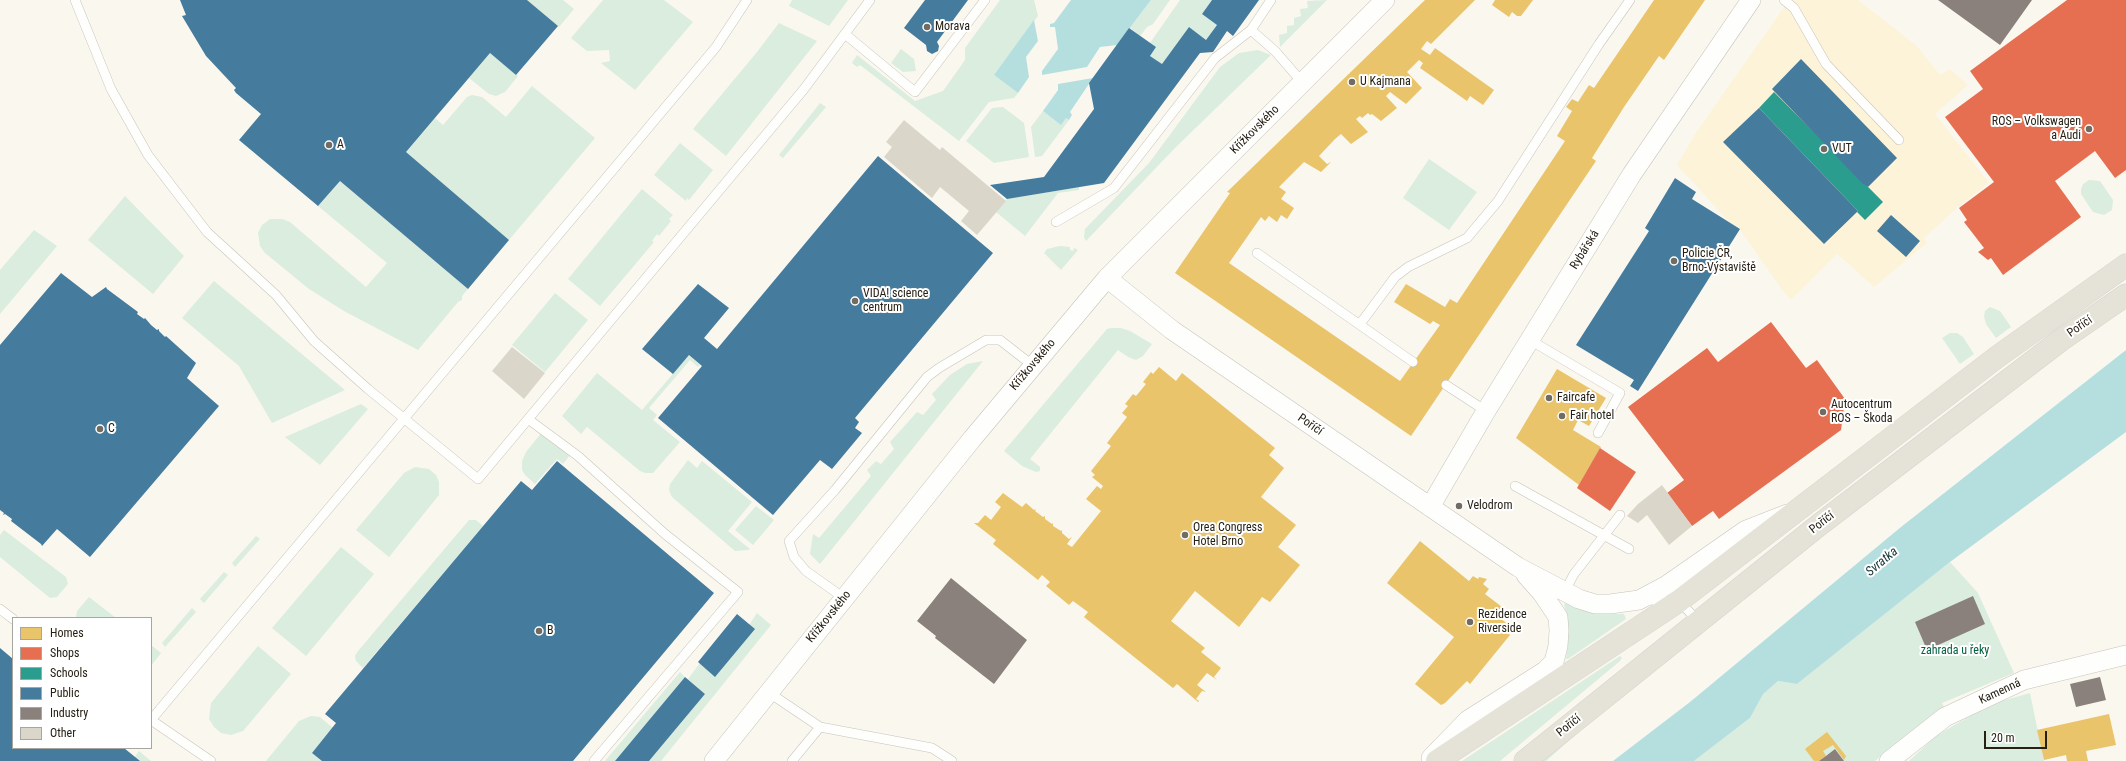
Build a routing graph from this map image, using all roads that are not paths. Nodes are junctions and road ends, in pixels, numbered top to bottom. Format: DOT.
graph roads {
  1 [pos="75,0"];
  2 [pos="747,0"];
  3 [pos="870,0"];
  4 [pos="985,0"];
  5 [pos="1271,0"];
  6 [pos="1385,0"];
  7 [pos="1630,0"];
  8 [pos="1751,0"];
  9 [pos="1784,0"];
  10 [pos="1252,30"];
  11 [pos="845,34"];
  12 [pos="1302,82"];
  13 [pos="1900,140"];
  14 [pos="1056,222"];
  15 [pos="1257,253"];
  16 [pos="2126,265"];
  17 [pos="1107,278"];
  18 [pos="2126,295"];
  19 [pos="1360,324"];
  20 [pos="1530,340"];
  21 [pos="1413,362"];
  22 [pos="1032,365"];
  23 [pos="1446,385"];
  24 [pos="1486,411"];
  25 [pos="404,418"];
  26 [pos="528,419"];
  27 [pos="1598,433"];
  28 [pos="1515,486"];
  29 [pos="1430,506"];
  30 [pos="1799,509"];
  31 [pos="1620,514"];
  32 [pos="1604,535"];
  33 [pos="1629,549"];
  34 [pos="1518,567"];
  35 [pos="1565,591"];
  36 [pos="844,598"];
  37 [pos="1638,600"];
  38 [pos="1679,601"];
  39 [pos="0,609"];
  40 [pos="12,618"];
  41 [pos="1698,622"];
  42 [pos="2126,655"];
  43 [pos="768,692"];
  44 [pos="152,719"];
  45 [pos="152,721"];
  46 [pos="820,727"];
  47 [pos="211,761"];
  48 [pos="594,761"];
  49 [pos="714,761"];
  50 [pos="792,761"];
  51 [pos="952,761"];
  52 [pos="1429,761"];
  53 [pos="1437,761"];
  54 [pos="1525,761"];
  55 [pos="1889,761"];
  1 -- 25 [label="lane"];
  2 -- 25 [label="lane"];
  3 -- 11 [label="lane"];
  4 -- 11 [label="lane"];
  5 -- 10 [label="lane"];
  6 -- 12 [label="street, Křížkovského"];
  7 -- 19 [label="lane"];
  8 -- 20 [label="street, Rybářská"];
  9 -- 13 [label="lane"];
  10 -- 12 [label="lane"];
  10 -- 14 [label="lane"];
  11 -- 26 [label="lane"];
  12 -- 17 [label="street, Křížkovského"];
  15 -- 19 [label="lane"];
  16 -- 30 [label="main road, Poříčí"];
  17 -- 22 [label="street, Křížkovského"];
  17 -- 29 [label="street, Poříčí"];
  18 -- 41 [label="main road, Poříčí"];
  19 -- 21 [label="lane"];
  20 -- 24 [label="street, Rybářská"];
  20 -- 27 [label="lane"];
  22 -- 36 [label="street, Křížkovského"];
  22 -- 36 [label="lane"];
  23 -- 24 [label="lane"];
  24 -- 29 [label="street, Rybářská"];
  25 -- 26 [label="lane"];
  25 -- 44 [label="lane"];
  26 -- 48 [label="lane"];
  28 -- 32 [label="lane"];
  29 -- 34 [label="street, Poříčí"];
  30 -- 37 [label="street, Poříčí"];
  30 -- 38 [label="main road, Poříčí"];
  31 -- 32 [label="lane"];
  32 -- 33 [label="lane"];
  32 -- 35 [label="lane"];
  34 -- 35 [label="street, Poříčí"];
  34 -- 52 [label="street, Poříčí"];
  35 -- 37 [label="street, Poříčí"];
  36 -- 43 [label="street, Křížkovského"];
  37 -- 38 [label="lane"];
  38 -- 41 [label="lane"];
  38 -- 53 [label="main road, Poříčí"];
  39 -- 40 [label="lane"];
  41 -- 54 [label="main road, Poříčí"];
  42 -- 55 [label="street, Kamenná"];
  43 -- 46 [label="lane"];
  43 -- 49 [label="street, Křížkovského"];
  45 -- 47 [label="lane"];
  46 -- 50 [label="lane"];
  46 -- 51 [label="lane"];
}
